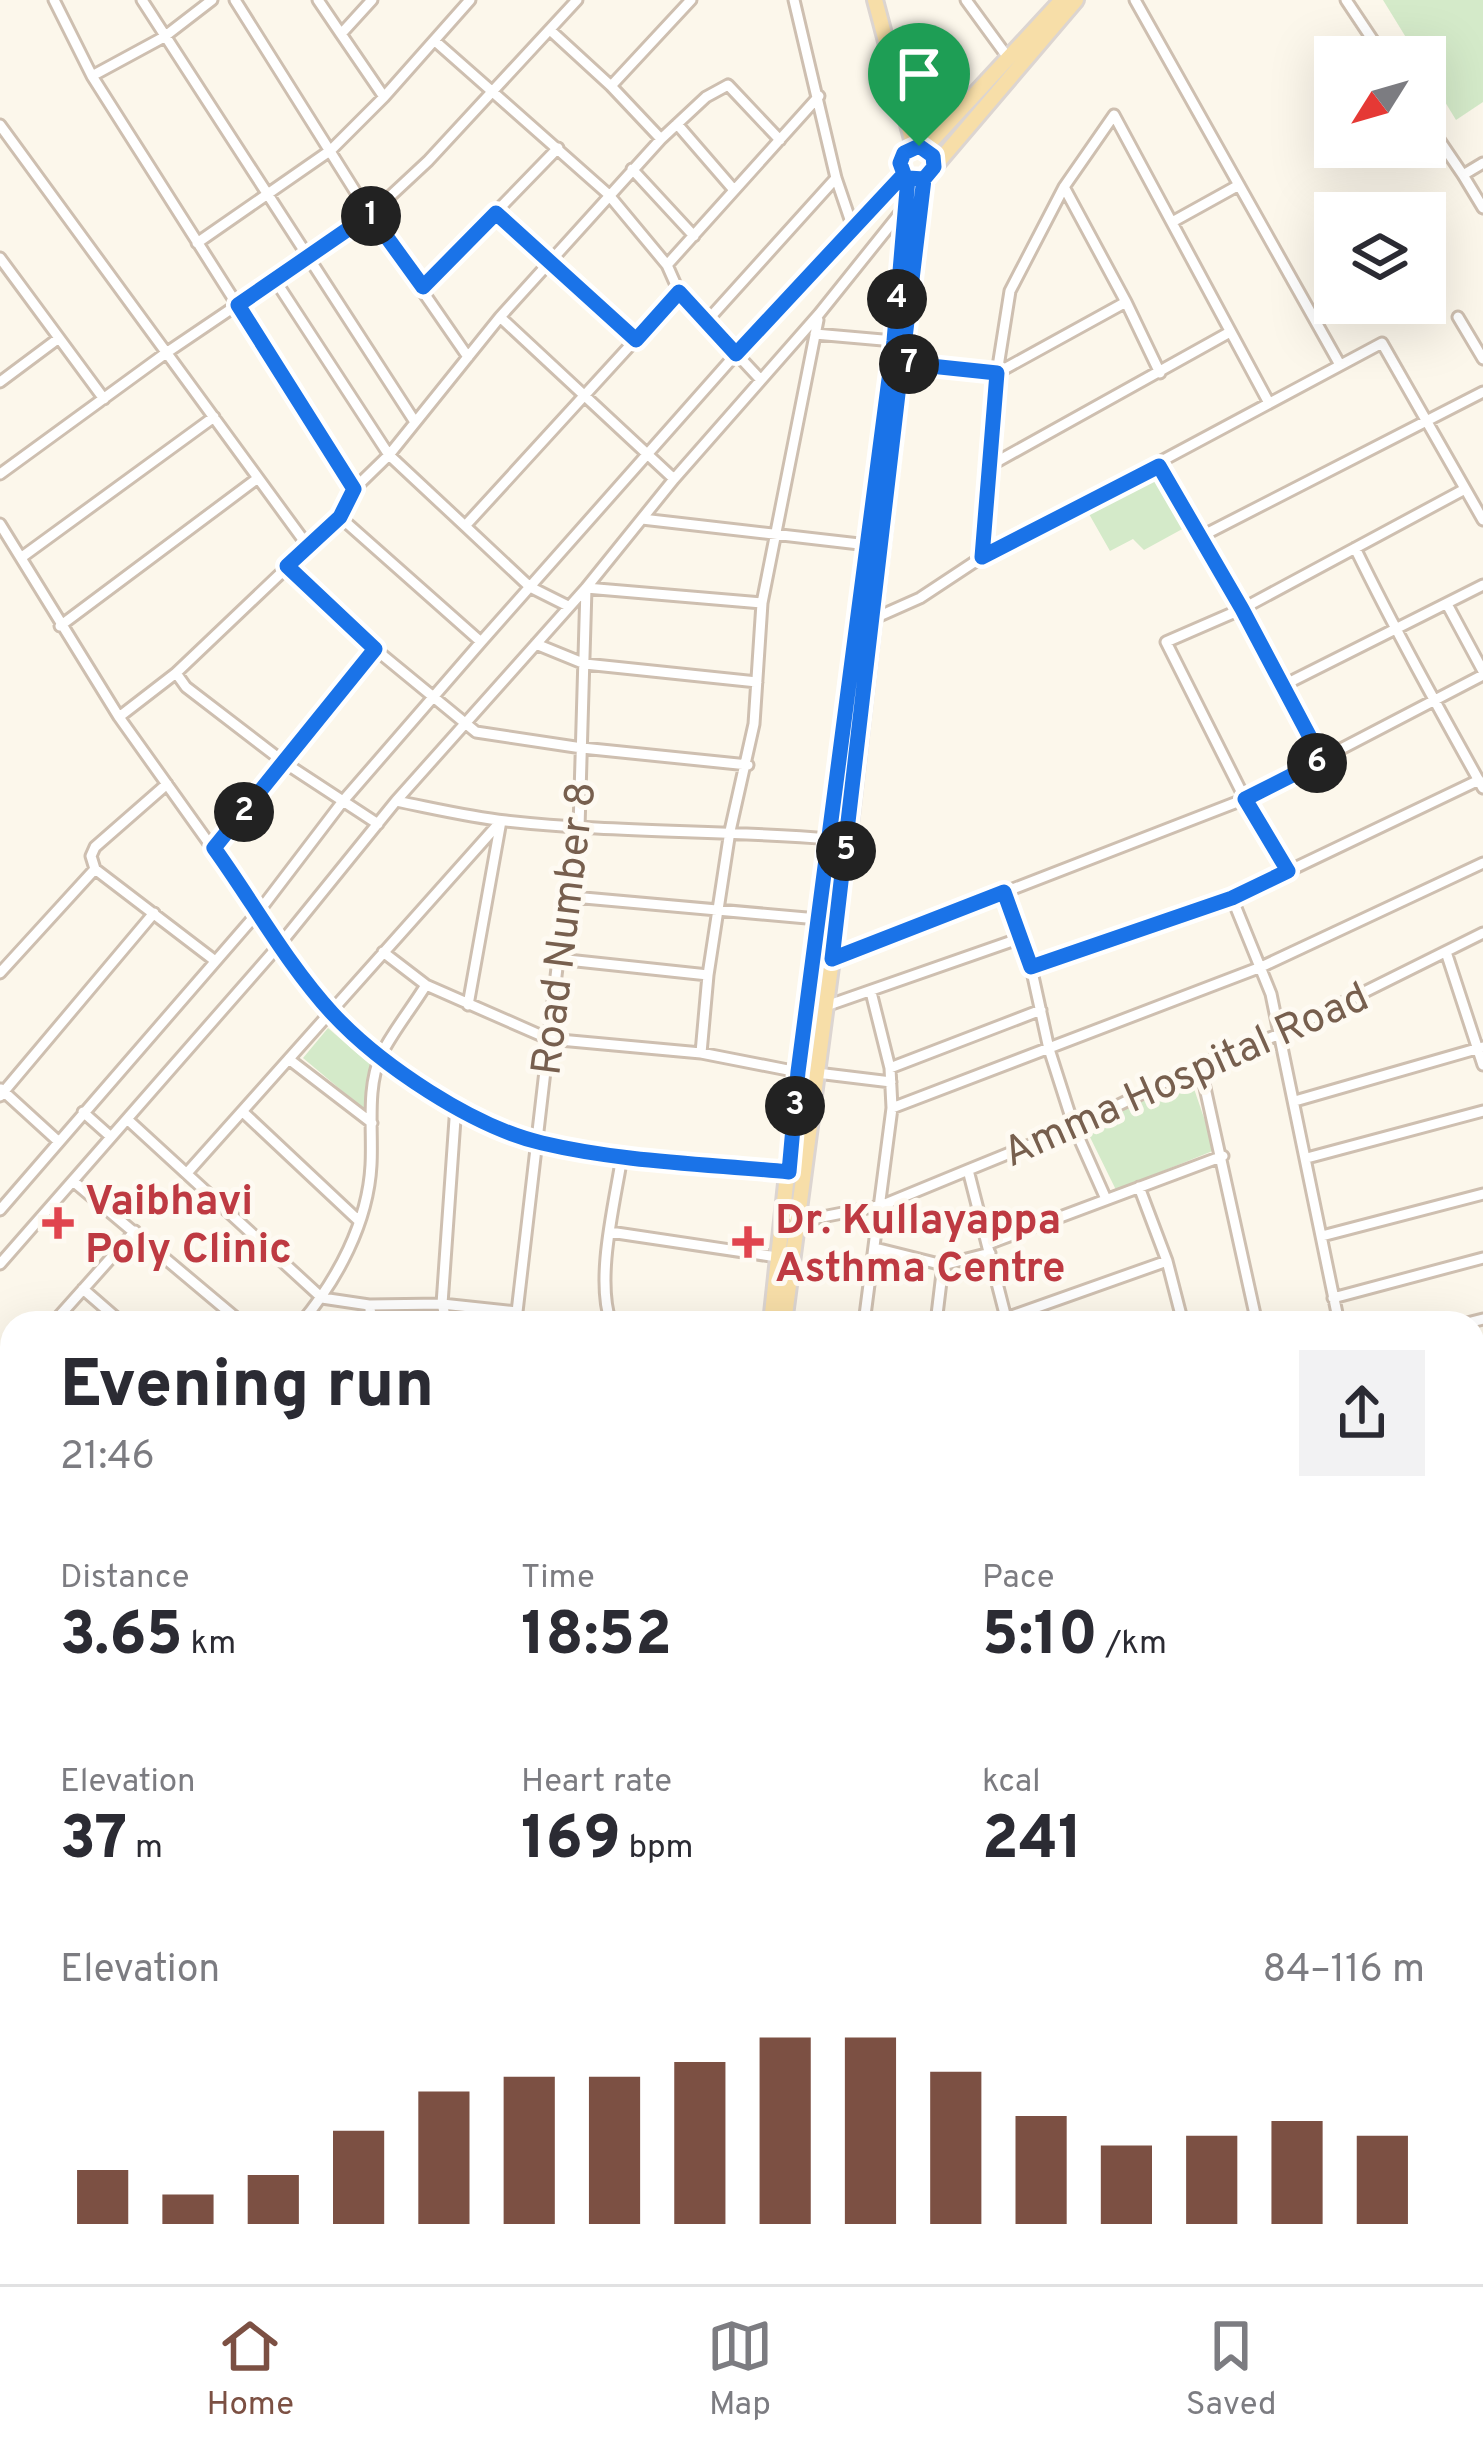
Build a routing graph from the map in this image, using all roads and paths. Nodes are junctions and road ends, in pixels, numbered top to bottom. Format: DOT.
graph roads {
  1 [pos="54,0"];
  2 [pos="142,0"];
  3 [pos="212,0"];
  4 [pos="235,0"];
  5 [pos="318,0"];
  6 [pos="372,0"];
  7 [pos="470,0"];
  8 [pos="578,0"];
  9 [pos="691,0"];
  10 [pos="794,0"];
  11 [pos="875,0"];
  12 [pos="966,0"];
  13 [pos="1061,0"];
  14 [pos="1076,0"];
  15 [pos="1135,0"];
  16 [pos="1346,0"];
  17 [pos="550,30"];
  18 [pos="341,34"];
  19 [pos="1370,36"];
  20 [pos="164,37"];
  21 [pos="435,41"];
  22 [pos="1009,59"];
  23 [pos="92,76"];
  24 [pos="611,86"];
  25 [pos="493,93"];
  26 [pos="819,96"];
  27 [pos="384,98"];
  28 [pos="676,124"];
  29 [pos="0,125"];
  30 [pos="661,139"];
  31 [pos="780,140"];
  32 [pos="12,141"];
  33 [pos="919,147"];
  34 [pos="558,148"];
  35 [pos="331,149"];
  36 [pos="0,150"];
  37 [pos="1446,150"];
  38 [pos="1483,163"];
  39 [pos="632,169"];
  40 [pos="917,175"];
  41 [pos="1463,176"];
  42 [pos="836,178"];
  43 [pos="1239,185"];
  44 [pos="1064,187"];
  45 [pos="734,190"];
  46 [pos="608,194"];
  47 [pos="268,195"];
  48 [pos="904,208"];
  49 [pos="1483,208"];
  50 [pos="496,213"];
  51 [pos="370,214"];
  52 [pos="1174,221"];
  53 [pos="854,228"];
  54 [pos="694,236"];
  55 [pos="196,243"];
  56 [pos="0,258"];
  57 [pos="308,258"];
  58 [pos="549,261"];
  59 [pos="667,265"];
  60 [pos="275,280"];
  61 [pos="423,287"];
  62 [pos="679,292"];
  63 [pos="1126,302"];
  64 [pos="238,305"];
  65 [pos="820,314"];
  66 [pos="1458,316"];
  67 [pos="500,317"];
  68 [pos="706,322"];
  69 [pos="1230,332"];
  70 [pos="815,334"];
  71 [pos="59,338"];
  72 [pos="636,340"];
  73 [pos="894,341"];
  74 [pos="166,353"];
  75 [pos="736,354"];
  76 [pos="468,357"];
  77 [pos="1483,359"];
  78 [pos="902,363"];
  79 [pos="1339,363"];
  80 [pos="997,373"];
  81 [pos="1160,373"];
  82 [pos="760,379"];
  83 [pos="0,382"];
  84 [pos="1483,392"];
  85 [pos="585,394"];
  86 [pos="104,399"];
  87 [pos="1269,403"];
  88 [pos="214,417"];
  89 [pos="1426,420"];
  90 [pos="416,422"];
  91 [pos="388,454"];
  92 [pos="648,454"];
  93 [pos="991,465"];
  94 [pos="1159,466"];
  95 [pos="0,474"];
  96 [pos="258,478"];
  97 [pos="674,479"];
  98 [pos="354,489"];
  99 [pos="1466,489"];
  100 [pos="340,517"];
  101 [pos="642,519"];
  102 [pos="1483,520"];
  103 [pos="0,524"];
  104 [pos="465,526"];
  105 [pos="773,535"];
  106 [pos="1200,537"];
  107 [pos="308,545"];
  108 [pos="868,545"];
  109 [pos="1354,548"];
  110 [pos="22,557"];
  111 [pos="982,557"];
  112 [pos="287,566"];
  113 [pos="1483,586"];
  114 [pos="530,587"];
  115 [pos="586,588"];
  116 [pos="762,603"];
  117 [pos="568,606"];
  118 [pos="1448,606"];
  119 [pos="1242,609"];
  120 [pos="873,619"];
  121 [pos="60,626"];
  122 [pos="1396,632"];
  123 [pos="481,641"];
  124 [pos="536,644"];
  125 [pos="375,649"];
  126 [pos="584,664"];
  127 [pos="176,673"];
  128 [pos="1483,674"];
  129 [pos="757,682"];
  130 [pos="1282,686"];
  131 [pos="433,698"];
  132 [pos="1438,702"];
  133 [pos="119,717"];
  134 [pos="465,725"];
  135 [pos="582,748"];
  136 [pos="1322,760"];
  137 [pos="285,763"];
  138 [pos="748,765"];
  139 [pos="167,784"];
  140 [pos="1481,784"];
  141 [pos="1245,799"];
  142 [pos="343,801"];
  143 [pos="396,801"];
  144 [pos="501,821"];
  145 [pos="378,824"];
  146 [pos="579,828"];
  147 [pos="730,831"];
  148 [pos="831,838"];
  149 [pos="214,848"];
  150 [pos="1483,863"];
  151 [pos="95,869"];
  152 [pos="1288,871"];
  153 [pos="1004,892"];
  154 [pos="573,897"];
  155 [pos="1232,898"];
  156 [pos="720,909"];
  157 [pos="260,910"];
  158 [pos="154,913"];
  159 [pos="821,920"];
  160 [pos="1483,933"];
  161 [pos="1021,938"];
  162 [pos="281,944"];
  163 [pos="383,952"];
  164 [pos="1446,952"];
  165 [pos="558,959"];
  166 [pos="832,959"];
  167 [pos="214,961"];
  168 [pos="1031,967"];
  169 [pos="1262,967"];
  170 [pos="0,974"];
  171 [pos="707,975"];
  172 [pos="426,985"];
  173 [pos="872,992"];
  174 [pos="468,1005"];
  175 [pos="826,1006"];
  176 [pos="1041,1010"];
  177 [pos="331,1012"];
  178 [pos="1280,1034"];
  179 [pos="548,1039"];
  180 [pos="1480,1047"];
  181 [pos="1048,1049"];
  182 [pos="701,1053"];
  183 [pos="380,1058"];
  184 [pos="290,1060"];
  185 [pos="1200,1065"];
  186 [pos="1483,1065"];
  187 [pos="890,1068"];
  188 [pos="798,1072"];
  189 [pos="817,1073"];
  190 [pos="891,1082"];
  191 [pos="1,1092"];
  192 [pos="1294,1102"];
  193 [pos="456,1105"];
  194 [pos="892,1108"];
  195 [pos="1483,1111"];
  196 [pos="83,1112"];
  197 [pos="244,1113"];
  198 [pos="127,1119"];
  199 [pos="372,1123"];
  200 [pos="1073,1127"];
  201 [pos="111,1137"];
  202 [pos="59,1142"];
  203 [pos="538,1142"];
  204 [pos="622,1156"];
  205 [pos="1223,1156"];
  206 [pos="1307,1158"];
  207 [pos="968,1170"];
  208 [pos="789,1172"];
  209 [pos="187,1173"];
  210 [pos="73,1180"];
  211 [pos="1138,1187"];
  212 [pos="1483,1194"];
  213 [pos="1106,1199"];
  214 [pos="883,1205"];
  215 [pos="0,1210"];
  216 [pos="790,1216"];
  217 [pos="359,1221"];
  218 [pos="135,1231"];
  219 [pos="610,1232"];
  220 [pos="1322,1236"];
  221 [pos="989,1248"];
  222 [pos="875,1249"];
  223 [pos="4,1251"];
  224 [pos="777,1257"];
  225 [pos="1483,1258"];
  226 [pos="1167,1261"];
  227 [pos="0,1264"];
  228 [pos="943,1264"];
  229 [pos="83,1289"];
  230 [pos="322,1298"];
  231 [pos="1333,1298"];
  232 [pos="442,1304"];
  233 [pos="370,1305"];
  234 [pos="64,1311"];
  235 [pos="108,1311"];
  236 [pos="228,1311"];
  237 [pos="311,1311"];
  238 [pos="371,1311"];
  239 [pos="444,1311"];
  240 [pos="480,1311"];
  241 [pos="519,1311"];
  242 [pos="606,1311"];
  243 [pos="773,1311"];
  244 [pos="785,1311"];
  245 [pos="866,1311"];
  246 [pos="937,1311"];
  247 [pos="1005,1311"];
  248 [pos="1031,1311"];
  249 [pos="1180,1311"];
  250 [pos="1255,1311"];
  251 [pos="1336,1311"];
  1 -- 23 [label="street"];
  2 -- 20 [label="street"];
  3 -- 20 [label="street"];
  4 -- 35 [label="street"];
  5 -- 18 [label="street"];
  6 -- 18 [label="street"];
  7 -- 21 [label="street"];
  8 -- 17 [label="street"];
  9 -- 24 [label="street"];
  10 -- 26 [label="street"];
  11 -- 33 [label="main road"];
  12 -- 22 [label="street"];
  13 -- 22 [label="main road"];
  14 -- 40 [label="main road"];
  15 -- 43 [label="street"];
  16 -- 19 [label="street"];
  17 -- 24 [label="street"];
  17 -- 25 [label="street"];
  18 -- 27 [label="street"];
  20 -- 23 [label="street"];
  20 -- 47 [label="street"];
  21 -- 25 [label="street"];
  21 -- 27 [label="street"];
  22 -- 33 [label="main road"];
  23 -- 55 [label="street"];
  24 -- 30 [label="street"];
  25 -- 34 [label="street"];
  25 -- 51 [label="street"];
  26 -- 31 [label="street"];
  26 -- 42 [label="street"];
  27 -- 35 [label="street"];
  28 -- 30 [label="street"];
  28 -- 31 [label="street"];
  28 -- 45 [label="street"];
  29 -- 32 [label="street"];
  30 -- 39 [label="street"];
  31 -- 45 [label="street"];
  32 -- 36 [label="street"];
  32 -- 74 [label="street"];
  33 -- 40 [label="main road"];
  33 -- 40 [label="main road"];
  34 -- 46 [label="street"];
  34 -- 50 [label="street"];
  35 -- 47 [label="street"];
  35 -- 51 [label="street"];
  37 -- 41 [label="street"];
  38 -- 41 [label="street"];
  39 -- 46 [label="street"];
  39 -- 54 [label="street"];
  40 -- 48 [label="main road"];
  40 -- 53 [label="street"];
  40 -- 78 [label="main road"];
  41 -- 49 [label="street"];
  42 -- 53 [label="street"];
  42 -- 68 [label="street"];
  43 -- 52 [label="street"];
  43 -- 79 [label="street"];
  44 -- 52 [label="street"];
  44 -- 63 [label="street"];
  44 -- 80 [label="street"];
  45 -- 54 [label="street"];
  46 -- 58 [label="street"];
  46 -- 59 [label="street"];
  47 -- 55 [label="street"];
  47 -- 57 [label="street"];
  48 -- 65 [label="street"];
  48 -- 73 [label="main road"];
  50 -- 58 [label="street"];
  50 -- 61 [label="street"];
  51 -- 57 [label="street"];
  51 -- 61 [label="street"];
  52 -- 69 [label="street"];
  53 -- 75 [label="street"];
  54 -- 59 [label="street"];
  55 -- 64 [label="street"];
  56 -- 71 [label="street"];
  57 -- 60 [label="street"];
  57 -- 90 [label="street"];
  58 -- 67 [label="street"];
  58 -- 72 [label="street"];
  59 -- 62 [label="street"];
  60 -- 64 [label="street"];
  60 -- 91 [label="street"];
  61 -- 76 [label="street"];
  62 -- 68 [label="street"];
  62 -- 72 [label="street"];
  63 -- 80 [label="street"];
  63 -- 81 [label="street"];
  64 -- 74 [label="street"];
  64 -- 98 [label="street"];
  65 -- 70 [label="street"];
  65 -- 82 [label="street"];
  66 -- 77 [label="street"];
  67 -- 76 [label="street"];
  67 -- 85 [label="street"];
  68 -- 75 [label="street"];
  69 -- 81 [label="street"];
  69 -- 87 [label="street"];
  70 -- 73 [label="street"];
  70 -- 105 [label="street"];
  71 -- 83 [label="street"];
  71 -- 86 [label="street"];
  72 -- 85 [label="street"];
  73 -- 108 [label="main road"];
  74 -- 86 [label="street"];
  74 -- 88 [label="street"];
  75 -- 82 [label="street"];
  75 -- 92 [label="street"];
  76 -- 90 [label="street"];
  78 -- 80 [label="street"];
  78 -- 120 [label="main road"];
  79 -- 87 [label="street"];
  79 -- 89 [label="street"];
  80 -- 93 [label="street"];
  81 -- 93 [label="street"];
  82 -- 97 [label="street"];
  84 -- 89 [label="street"];
  85 -- 92 [label="street"];
  85 -- 104 [label="street"];
  86 -- 95 [label="street"];
  87 -- 94 [label="street"];
  88 -- 96 [label="street"];
  88 -- 110 [label="street"];
  89 -- 99 [label="street"];
  89 -- 106 [label="street"];
  90 -- 91 [label="street"];
  91 -- 98 [label="street"];
  91 -- 104 [label="street"];
  92 -- 97 [label="street"];
  92 -- 114 [label="street"];
  93 -- 111 [label="street"];
  94 -- 106 [label="street"];
  94 -- 111 [label="street"];
  96 -- 107 [label="street"];
  96 -- 121 [label="street"];
  97 -- 101 [label="street"];
  98 -- 100 [label="street"];
  99 -- 102 [label="street"];
  99 -- 109 [label="street"];
  100 -- 107 [label="street"];
  100 -- 123 [label="street"];
  101 -- 105 [label="street"];
  101 -- 115 [label="street"];
  103 -- 110 [label="street"];
  104 -- 114 [label="street"];
  105 -- 108 [label="street"];
  105 -- 116 [label="street"];
  106 -- 119 [label="street"];
  107 -- 112 [label="street"];
  108 -- 148 [label="main road"];
  109 -- 119 [label="street"];
  109 -- 122 [label="street"];
  110 -- 121 [label="street"];
  111 -- 120 [label="street"];
  112 -- 125 [label="street"];
  112 -- 127 [label="street"];
  113 -- 118 [label="street"];
  114 -- 117 [label="street"];
  114 -- 123 [label="street"];
  115 -- 116 [label="street"];
  115 -- 117 [label="street"];
  115 -- 126 [label="street, Road Number 8"];
  116 -- 129 [label="street"];
  117 -- 124 [label="street"];
  118 -- 122 [label="street"];
  118 -- 128 [label="street"];
  119 -- 130 [label="street"];
  119 -- 141 [label="street"];
  120 -- 166 [label="main road"];
  121 -- 133 [label="street"];
  122 -- 130 [label="street"];
  122 -- 132 [label="street"];
  123 -- 131 [label="street"];
  124 -- 126 [label="street"];
  124 -- 134 [label="street"];
  125 -- 131 [label="street"];
  125 -- 137 [label="street"];
  126 -- 129 [label="street"];
  126 -- 135 [label="street, Road Number 8"];
  127 -- 133 [label="street"];
  127 -- 137 [label="street"];
  128 -- 132 [label="street"];
  129 -- 138 [label="street"];
  130 -- 136 [label="street"];
  131 -- 134 [label="street"];
  131 -- 142 [label="street"];
  132 -- 136 [label="street"];
  132 -- 140 [label="street"];
  133 -- 139 [label="street"];
  134 -- 135 [label="street"];
  134 -- 143 [label="street"];
  135 -- 138 [label="street, Road Number 8"];
  135 -- 146 [label="street, Road Number 8"];
  136 -- 141 [label="street"];
  137 -- 142 [label="street"];
  137 -- 149 [label="street"];
  138 -- 147 [label="street"];
  139 -- 149 [label="street"];
  139 -- 151 [label="street"];
  140 -- 152 [label="street"];
  141 -- 152 [label="street"];
  141 -- 153 [label="street"];
  142 -- 145 [label="street"];
  142 -- 157 [label="street"];
  143 -- 144 [label="street"];
  143 -- 145 [label="street"];
  144 -- 146 [label="street"];
  144 -- 163 [label="street"];
  144 -- 174 [label="street"];
  145 -- 162 [label="street"];
  146 -- 147 [label="street"];
  146 -- 154 [label="street, Road Number 8"];
  147 -- 148 [label="street"];
  147 -- 156 [label="street"];
  148 -- 159 [label="main road"];
  149 -- 157 [label="street"];
  150 -- 169 [label="street"];
  151 -- 158 [label="street"];
  151 -- 170 [label="street"];
  152 -- 155 [label="street"];
  153 -- 161 [label="street"];
  153 -- 166 [label="street"];
  154 -- 156 [label="street"];
  154 -- 165 [label="street, Road Number 8"];
  155 -- 168 [label="street"];
  155 -- 169 [label="street"];
  156 -- 159 [label="street"];
  156 -- 171 [label="street"];
  157 -- 162 [label="street"];
  157 -- 167 [label="street"];
  158 -- 167 [label="street"];
  158 -- 191 [label="street"];
  159 -- 188 [label="main road"];
  160 -- 164 [label="street, Amma Hospital Road"];
  161 -- 168 [label="street"];
  161 -- 173 [label="street"];
  162 -- 177 [label="street"];
  162 -- 198 [label="street"];
  163 -- 172 [label="street"];
  163 -- 177 [label="street"];
  164 -- 178 [label="street, Amma Hospital Road"];
  164 -- 180 [label="street"];
  165 -- 171 [label="street"];
  165 -- 179 [label="street, Road Number 8"];
  166 -- 175 [label="main road"];
  167 -- 196 [label="street"];
  168 -- 176 [label="street"];
  169 -- 178 [label="street"];
  169 -- 181 [label="street"];
  171 -- 182 [label="street"];
  172 -- 174 [label="street"];
  172 -- 183 [label="street"];
  173 -- 175 [label="street"];
  173 -- 187 [label="street"];
  174 -- 179 [label="street"];
  175 -- 189 [label="main road"];
  176 -- 181 [label="street"];
  176 -- 187 [label="street"];
  177 -- 183 [label="street"];
  177 -- 184 [label="street"];
  178 -- 185 [label="street, Amma Hospital Road"];
  178 -- 192 [label="street"];
  179 -- 182 [label="street"];
  179 -- 203 [label="street, Road Number 8"];
  180 -- 186 [label="street"];
  180 -- 192 [label="street"];
  181 -- 194 [label="street"];
  181 -- 200 [label="street"];
  182 -- 188 [label="street"];
  183 -- 193 [label="street"];
  183 -- 199 [label="street"];
  184 -- 197 [label="street"];
  184 -- 199 [label="street"];
  185 -- 200 [label="street, Amma Hospital Road"];
  185 -- 205 [label="street"];
  187 -- 190 [label="street"];
  188 -- 208 [label="main road"];
  189 -- 190 [label="street"];
  189 -- 216 [label="main road"];
  190 -- 194 [label="street"];
  191 -- 202 [label="street"];
  192 -- 206 [label="street"];
  193 -- 203 [label="street"];
  193 -- 232 [label="street"];
  194 -- 214 [label="street"];
  195 -- 206 [label="street"];
  196 -- 201 [label="street"];
  196 -- 202 [label="street"];
  197 -- 209 [label="street"];
  197 -- 217 [label="street"];
  198 -- 201 [label="street"];
  198 -- 209 [label="street"];
  199 -- 217 [label="street"];
  200 -- 207 [label="street, Amma Hospital Road"];
  200 -- 213 [label="street"];
  201 -- 210 [label="street"];
  202 -- 215 [label="street"];
  203 -- 204 [label="street"];
  203 -- 241 [label="street, Road Number 8"];
  204 -- 208 [label="street"];
  204 -- 219 [label="street"];
  205 -- 211 [label="street"];
  205 -- 250 [label="street"];
  206 -- 220 [label="street"];
  207 -- 214 [label="street, Amma Hospital Road"];
  207 -- 221 [label="street"];
  208 -- 216 [label="main road"];
  209 -- 230 [label="street"];
  210 -- 218 [label="street"];
  210 -- 223 [label="street"];
  211 -- 213 [label="street"];
  211 -- 226 [label="street"];
  212 -- 220 [label="street"];
  213 -- 221 [label="street"];
  214 -- 216 [label="street"];
  214 -- 222 [label="street"];
  216 -- 224 [label="main road"];
  216 -- 244 [label="main road"];
  217 -- 230 [label="street"];
  218 -- 229 [label="street"];
  218 -- 236 [label="street"];
  219 -- 224 [label="street"];
  219 -- 242 [label="street"];
  220 -- 231 [label="street"];
  221 -- 228 [label="street"];
  221 -- 247 [label="street"];
  222 -- 228 [label="street"];
  222 -- 245 [label="street"];
  223 -- 227 [label="street"];
  224 -- 243 [label="main road"];
  225 -- 231 [label="street"];
  226 -- 248 [label="street"];
  226 -- 249 [label="street"];
  228 -- 246 [label="street"];
  229 -- 234 [label="street"];
  229 -- 235 [label="street"];
  230 -- 233 [label="street"];
  230 -- 237 [label="street"];
  231 -- 251 [label="street"];
  232 -- 233 [label="street"];
  232 -- 239 [label="street"];
  232 -- 240 [label="street"];
  233 -- 238 [label="street"];
}
